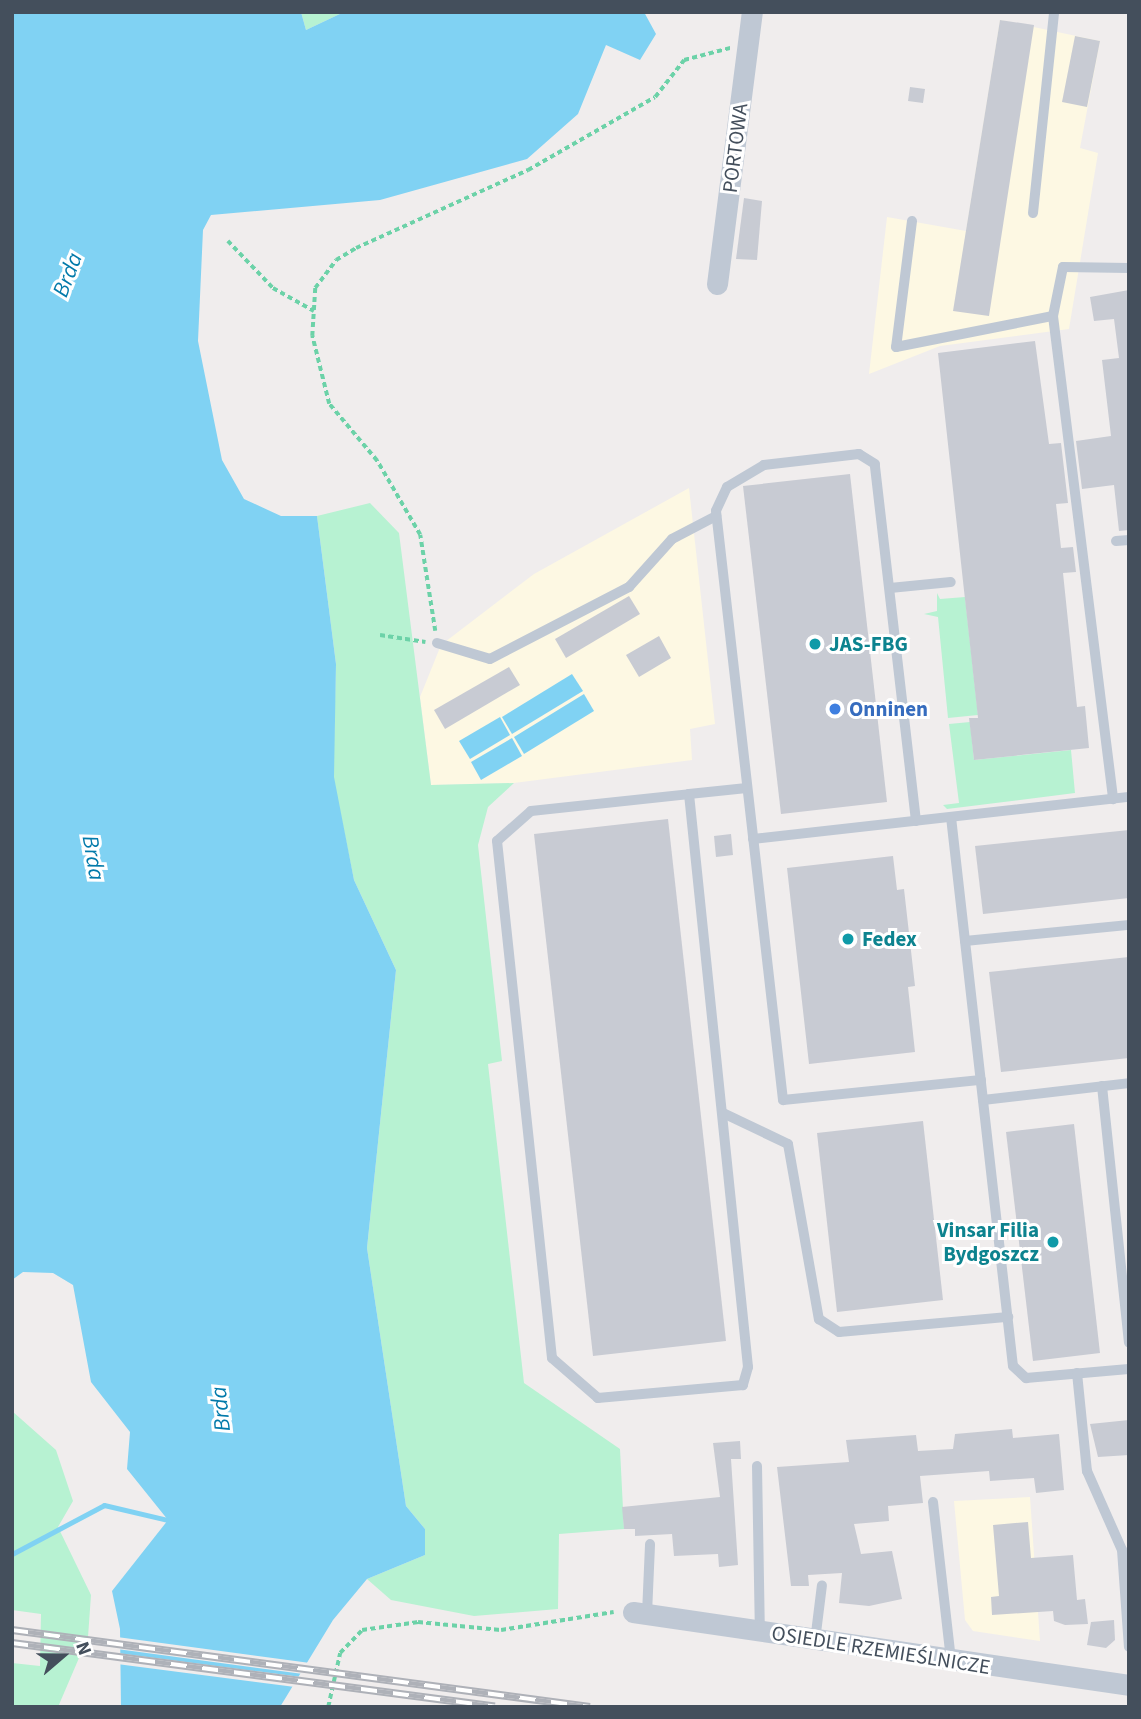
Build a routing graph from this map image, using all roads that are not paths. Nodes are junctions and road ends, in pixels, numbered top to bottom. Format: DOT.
graph roads {
  1 [pos="752,12"];
  2 [pos="1054,12"];
  3 [pos="1033,213"];
  4 [pos="912,221"];
  5 [pos="1129,268"];
  6 [pos="717,284"];
  7 [pos="1053,316"];
  8 [pos="716,516"];
  9 [pos="1129,540"];
  10 [pos="1116,541"];
  11 [pos="951,582"];
  12 [pos="890,588"];
  13 [pos="437,643"];
  14 [pos="747,788"];
  15 [pos="689,794"];
  16 [pos="1129,797"];
  17 [pos="1113,799"];
  18 [pos="951,817"];
  19 [pos="916,821"];
  20 [pos="752,839"];
  21 [pos="1129,926"];
  22 [pos="965,941"];
  23 [pos="981,1080"];
  24 [pos="1129,1083"];
  25 [pos="1102,1086"];
  26 [pos="983,1100"];
  27 [pos="723,1112"];
  28 [pos="1008,1317"];
  29 [pos="1129,1343"];
  30 [pos="1129,1369"];
  31 [pos="1077,1373"];
  32 [pos="757,1466"];
  33 [pos="933,1502"];
  34 [pos="650,1544"];
  35 [pos="822,1585"];
  36 [pos="640,1613"];
  37 [pos="760,1632"];
  38 [pos="815,1641"];
  39 [pos="1129,1647"];
  40 [pos="951,1661"];
  41 [pos="1129,1685"];
  1 -- 6 [label="street, PORTOWA"];
  2 -- 3 [label="lane"];
  4 -- 7 [label="lane"];
  5 -- 7 [label="lane"];
  7 -- 17 [label="lane"];
  8 -- 12 [label="lane"];
  8 -- 13 [label="lane"];
  8 -- 14 [label="lane"];
  9 -- 10 [label="lane"];
  11 -- 12 [label="lane"];
  12 -- 19 [label="lane"];
  14 -- 15 [label="lane"];
  14 -- 20 [label="lane"];
  15 -- 27 [label="lane"];
  15 -- 27 [label="lane"];
  16 -- 17 [label="lane"];
  17 -- 18 [label="lane"];
  18 -- 19 [label="lane"];
  18 -- 22 [label="lane"];
  19 -- 20 [label="lane"];
  20 -- 23 [label="lane"];
  21 -- 22 [label="lane"];
  22 -- 23 [label="lane"];
  23 -- 26 [label="lane"];
  24 -- 25 [label="lane"];
  25 -- 26 [label="lane"];
  25 -- 29 [label="lane"];
  26 -- 28 [label="lane"];
  27 -- 28 [label="lane"];
  28 -- 31 [label="lane"];
  30 -- 31 [label="lane"];
  31 -- 39 [label="lane"];
  32 -- 37 [label="lane"];
  33 -- 40 [label="lane"];
  34 -- 36 [label="lane"];
  35 -- 38 [label="lane"];
  36 -- 37 [label="street, OSIEDLE RZEMIEŚLNICZE"];
  37 -- 38 [label="street, OSIEDLE RZEMIEŚLNICZE"];
  38 -- 40 [label="street, OSIEDLE RZEMIEŚLNICZE"];
  40 -- 41 [label="street, OSIEDLE RZEMIEŚLNICZE"];
}
